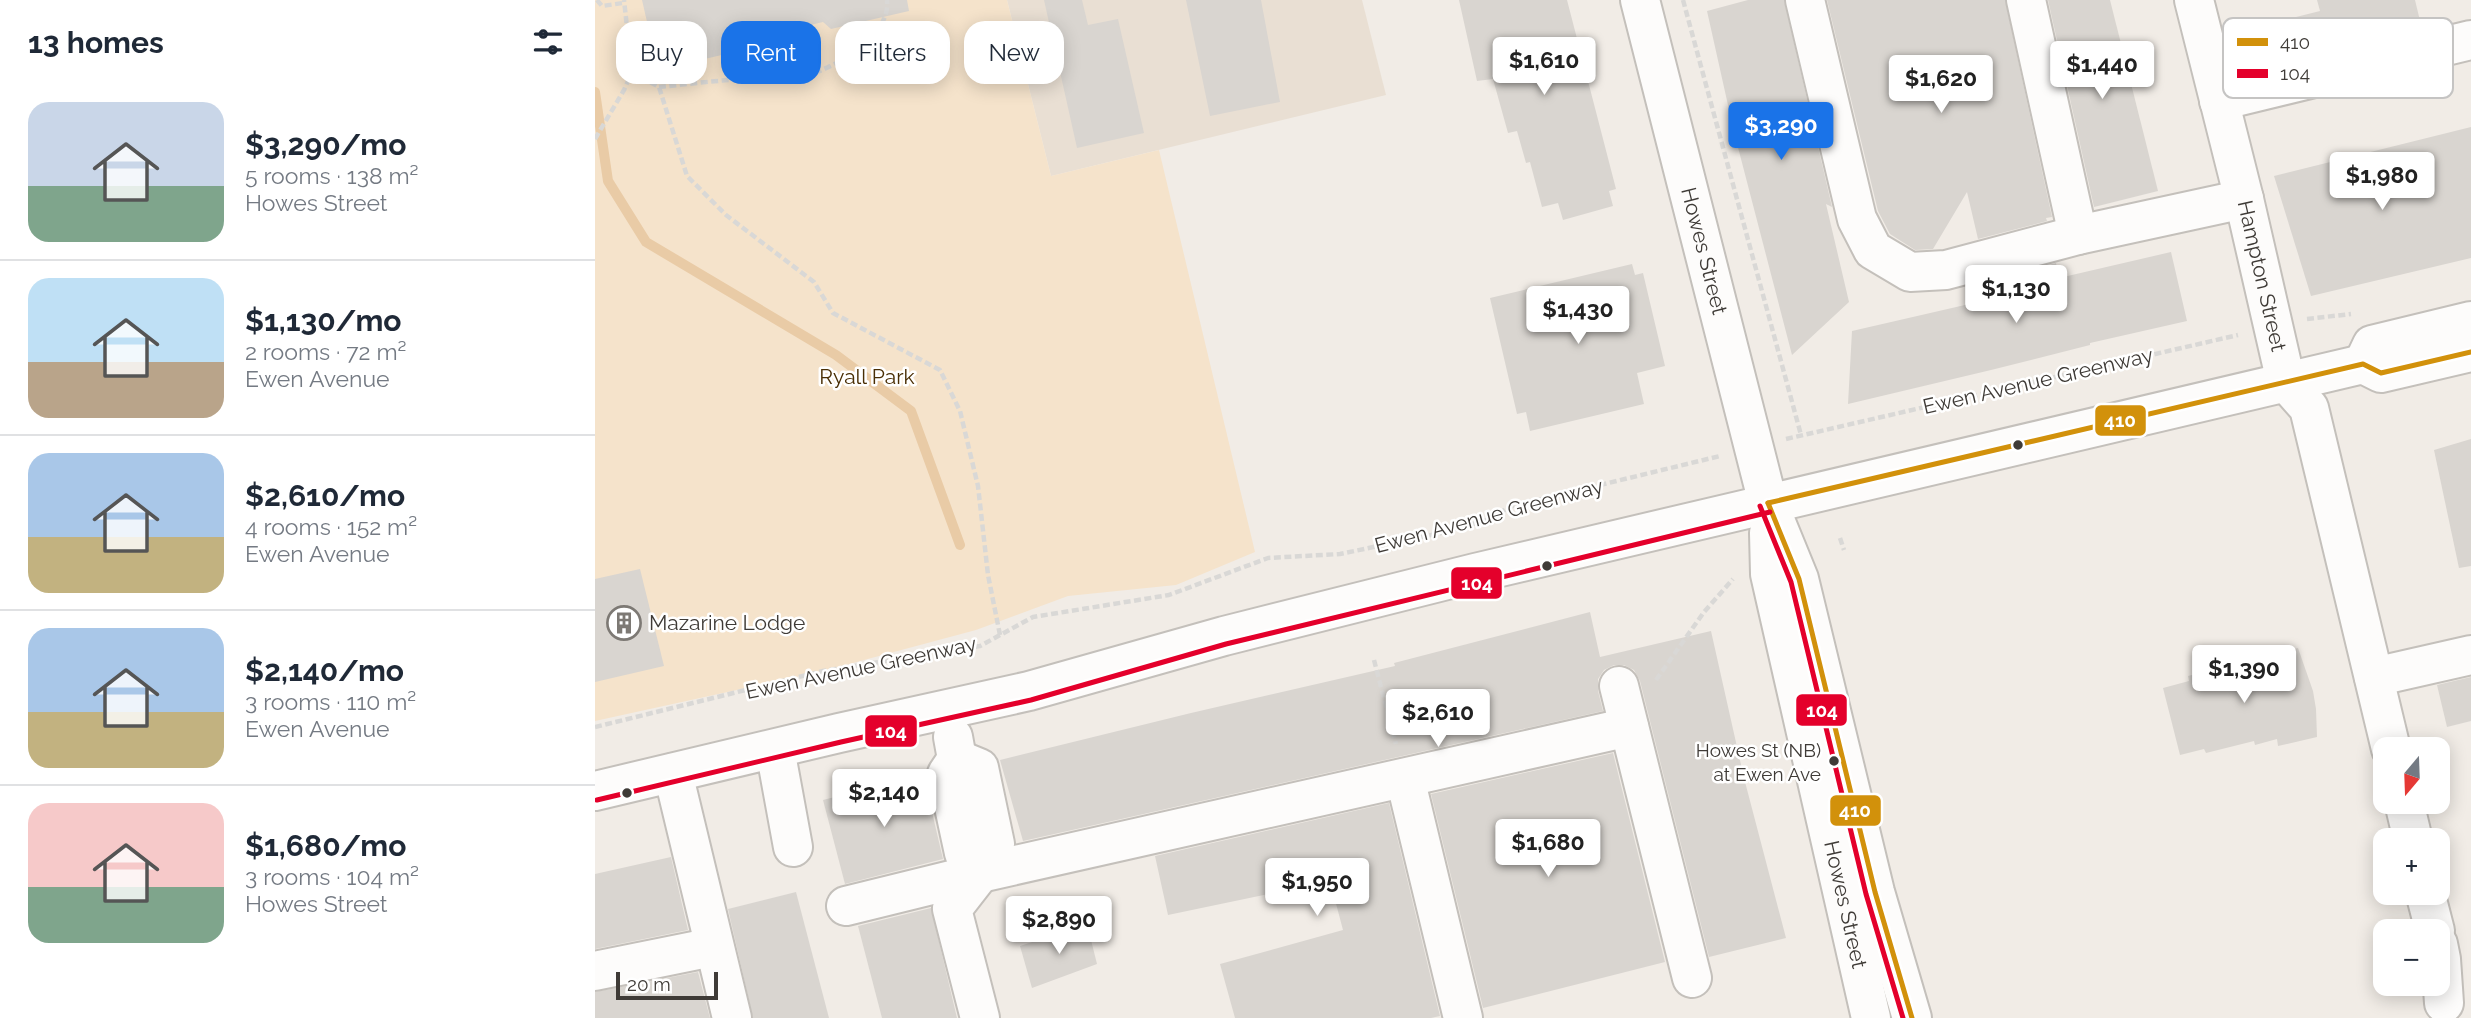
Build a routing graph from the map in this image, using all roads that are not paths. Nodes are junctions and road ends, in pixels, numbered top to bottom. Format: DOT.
graph roads {
  1 [pos="1640,0"];
  2 [pos="1805,0"];
  3 [pos="2026,0"];
  4 [pos="2194,0"];
  5 [pos="2471,40"];
  6 [pos="2453,44"];
  7 [pos="2231,98"];
  8 [pos="2219,101"];
  9 [pos="2243,199"];
  10 [pos="2078,235"];
  11 [pos="2471,321"];
  12 [pos="2471,352"];
  13 [pos="2363,364"];
  14 [pos="2286,382"];
  15 [pos="1768,503"];
  16 [pos="2471,655"];
  17 [pos="2374,677"];
  18 [pos="948,708"];
  19 [pos="2388,737"];
  20 [pos="775,750"];
  21 [pos="673,773"];
  22 [pos="1405,778"];
  23 [pos="595,791"];
  24 [pos="793,847"];
  25 [pos="983,868"];
  26 [pos="846,906"];
  27 [pos="713,947"];
  28 [pos="595,971"];
  29 [pos="1692,978"];
  30 [pos="2444,996"];
  31 [pos="2444,1003"];
  32 [pos="732,1018"];
  33 [pos="979,1018"];
  34 [pos="1463,1018"];
  35 [pos="1871,1018"];
  36 [pos="1912,1018"];
  1 -- 15 [label="street, Howes Street"];
  2 -- 10 [label="street"];
  3 -- 10 [label="street"];
  4 -- 8 [label="street, Hampton Street"];
  5 -- 6 [label="street"];
  7 -- 8 [label="street"];
  8 -- 9 [label="street, Hampton Street"];
  9 -- 10 [label="street"];
  9 -- 14 [label="street, Hampton Street"];
  11 -- 13 [label="street"];
  12 -- 13 [label="street"];
  13 -- 14 [label="street"];
  14 -- 15 [label="street"];
  14 -- 17 [label="street, Hampton Street"];
  15 -- 18 [label="street"];
  15 -- 35 [label="street, Howes Street"];
  15 -- 36 [label="street, Howes Street"];
  16 -- 17 [label="street"];
  17 -- 19 [label="street, Hampton Street"];
  18 -- 20 [label="street"];
  18 -- 25 [label="street"];
  20 -- 21 [label="street"];
  20 -- 24 [label="street"];
  21 -- 23 [label="street"];
  21 -- 27 [label="street"];
  22 -- 25 [label="street"];
  22 -- 29 [label="street"];
  22 -- 34 [label="street"];
  25 -- 26 [label="street"];
  25 -- 33 [label="street"];
  27 -- 28 [label="street"];
  27 -- 32 [label="street"];
  30 -- 31 [label="street"];
}
